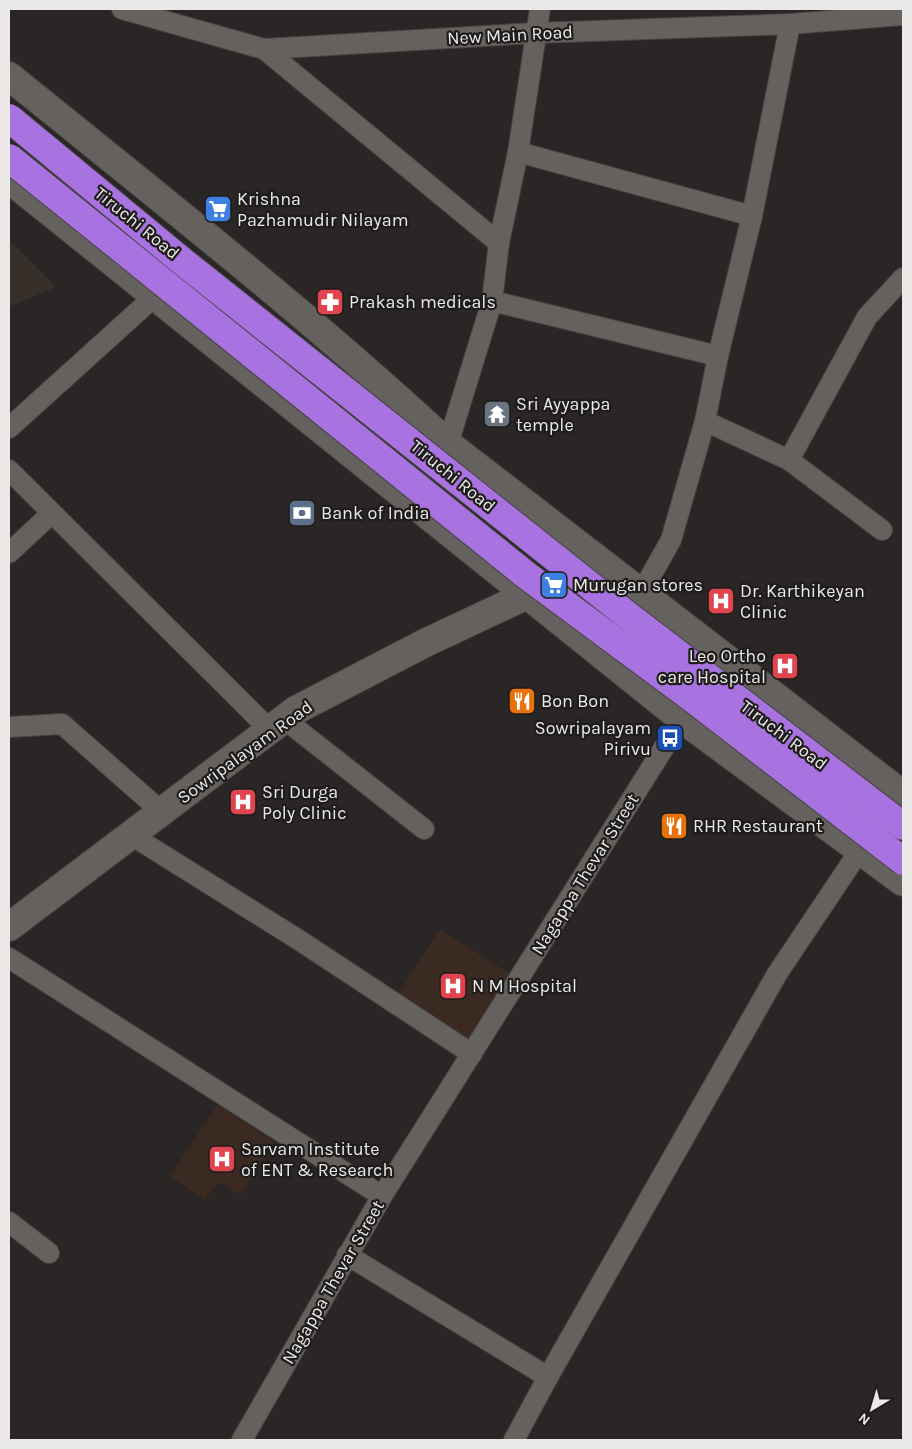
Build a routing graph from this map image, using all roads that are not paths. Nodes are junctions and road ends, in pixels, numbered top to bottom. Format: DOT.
graph roads {
  1 [pos="122,9"];
  2 [pos="540,9"];
  3 [pos="690,9"];
  4 [pos="897,13"];
  5 [pos="790,24"];
  6 [pos="683,28"];
  7 [pos="536,34"];
  8 [pos="264,50"];
  9 [pos="9,76"];
  10 [pos="9,118"];
  11 [pos="518,152"];
  12 [pos="9,158"];
  13 [pos="9,179"];
  14 [pos="752,216"];
  15 [pos="499,244"];
  16 [pos="903,278"];
  17 [pos="155,296"];
  18 [pos="492,301"];
  19 [pos="718,356"];
  20 [pos="705,421"];
  21 [pos="9,428"];
  22 [pos="448,444"];
  23 [pos="789,460"];
  24 [pos="9,470"];
  25 [pos="52,513"];
  26 [pos="882,530"];
  27 [pos="9,553"];
  28 [pos="642,594"];
  29 [pos="527,595"];
  30 [pos="601,654"];
  31 [pos="682,719"];
  32 [pos="277,725"];
  33 [pos="9,727"];
  34 [pos="903,795"];
  35 [pos="162,812"];
  36 [pos="903,826"];
  37 [pos="424,829"];
  38 [pos="131,836"];
  39 [pos="860,850"];
  40 [pos="903,862"];
  41 [pos="903,882"];
  42 [pos="9,926"];
  43 [pos="9,958"];
  44 [pos="472,1054"];
  45 [pos="382,1196"];
  46 [pos="9,1222"];
  47 [pos="49,1253"];
  48 [pos="347,1256"];
  49 [pos="548,1377"];
  50 [pos="242,1440"];
  51 [pos="514,1440"];
  1 -- 8 [label="street, New Main Road"];
  2 -- 7 [label="street"];
  3 -- 6 [label="street"];
  4 -- 5 [label="street, New Main Road"];
  5 -- 6 [label="street, New Main Road"];
  5 -- 14 [label="street"];
  6 -- 7 [label="street, New Main Road"];
  7 -- 8 [label="street, New Main Road"];
  7 -- 11 [label="street"];
  8 -- 15 [label="street"];
  9 -- 22 [label="street"];
  10 -- 36 [label="highway, Tiruchi Road, bridge"];
  11 -- 14 [label="street"];
  11 -- 15 [label="street"];
  12 -- 40 [label="highway, Tiruchi Road, bridge"];
  13 -- 17 [label="street"];
  14 -- 19 [label="street"];
  15 -- 18 [label="street"];
  16 -- 23 [label="street"];
  17 -- 21 [label="street"];
  17 -- 29 [label="street"];
  18 -- 19 [label="street"];
  18 -- 22 [label="street"];
  19 -- 20 [label="street"];
  20 -- 23 [label="street"];
  20 -- 28 [label="street"];
  22 -- 28 [label="street"];
  23 -- 26 [label="street"];
  24 -- 25 [label="street"];
  25 -- 27 [label="street"];
  25 -- 32 [label="street"];
  28 -- 30 [label="street"];
  28 -- 34 [label="street"];
  29 -- 30 [label="street"];
  29 -- 32 [label="street, Sowripalayam Road"];
  30 -- 31 [label="street"];
  31 -- 39 [label="street"];
  31 -- 44 [label="street, Nagappa Thevar Street"];
  32 -- 35 [label="street, Sowripalayam Road"];
  32 -- 37 [label="street"];
  33 -- 35 [label="street"];
  35 -- 38 [label="street, Sowripalayam Road"];
  38 -- 42 [label="street, Sowripalayam Road"];
  38 -- 44 [label="street"];
  39 -- 41 [label="street"];
  39 -- 49 [label="street"];
  43 -- 45 [label="street"];
  44 -- 45 [label="street, Nagappa Thevar Street"];
  45 -- 48 [label="street, Nagappa Thevar Street"];
  46 -- 47 [label="street"];
  48 -- 49 [label="street"];
  48 -- 50 [label="street, Nagappa Thevar Street"];
  49 -- 51 [label="street"];
}
